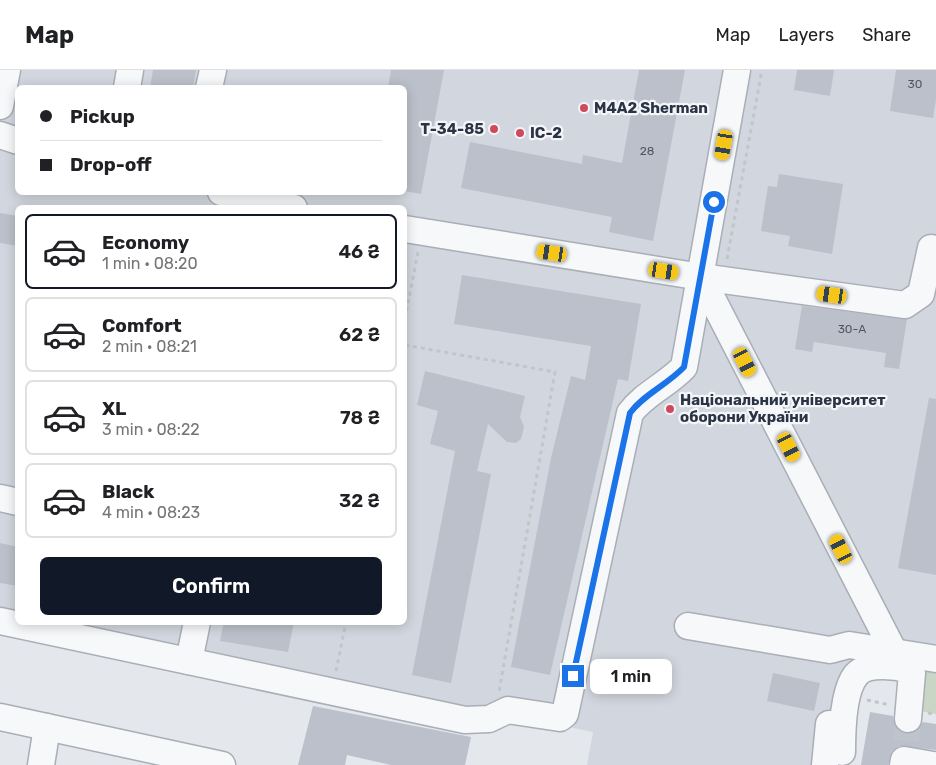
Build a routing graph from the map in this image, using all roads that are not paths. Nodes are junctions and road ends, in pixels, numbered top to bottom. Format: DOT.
graph roads {
  1 [pos="7,70"];
  2 [pos="130,70"];
  3 [pos="213,70"];
  4 [pos="737,70"];
  5 [pos="128,85"];
  6 [pos="210,85"];
  7 [pos="0,106"];
  8 [pos="0,136"];
  9 [pos="15,140"];
  10 [pos="234,195"];
  11 [pos="276,205"];
  12 [pos="414,231"];
  13 [pos="931,248"];
  14 [pos="712,278"];
  15 [pos="0,498"];
  16 [pos="15,501"];
  17 [pos="0,621"];
  18 [pos="15,624"];
  19 [pos="19,625"];
  20 [pos="196,625"];
  21 [pos="688,626"];
  22 [pos="854,646"];
  23 [pos="894,652"];
  24 [pos="936,659"];
  25 [pos="189,661"];
  26 [pos="0,717"];
  27 [pos="47,727"];
  28 [pos="906,739"];
  29 [pos="154,758"];
  30 [pos="834,758"];
  31 [pos="41,765"];
  32 [pos="222,765"];
  33 [pos="933,765"];
  1 -- 7 [label="lane"];
  2 -- 5 [label="lane"];
  3 -- 6 [label="lane"];
  4 -- 14 [label="lane"];
  8 -- 9 [label="lane"];
  10 -- 11 [label="lane"];
  12 -- 14 [label="lane"];
  13 -- 14 [label="lane"];
  14 -- 23 [label="lane"];
  14 -- 25 [label="lane"];
  15 -- 16 [label="lane"];
  17 -- 18 [label="lane"];
  19 -- 25 [label="lane"];
  20 -- 25 [label="lane"];
  21 -- 22 [label="lane"];
  22 -- 23 [label="lane"];
  22 -- 30 [label="lane"];
  23 -- 24 [label="lane"];
  26 -- 27 [label="lane"];
  27 -- 29 [label="lane"];
  27 -- 31 [label="lane"];
  28 -- 30 [label="lane"];
  28 -- 33 [label="lane"];
  29 -- 32 [label="lane"];
}
